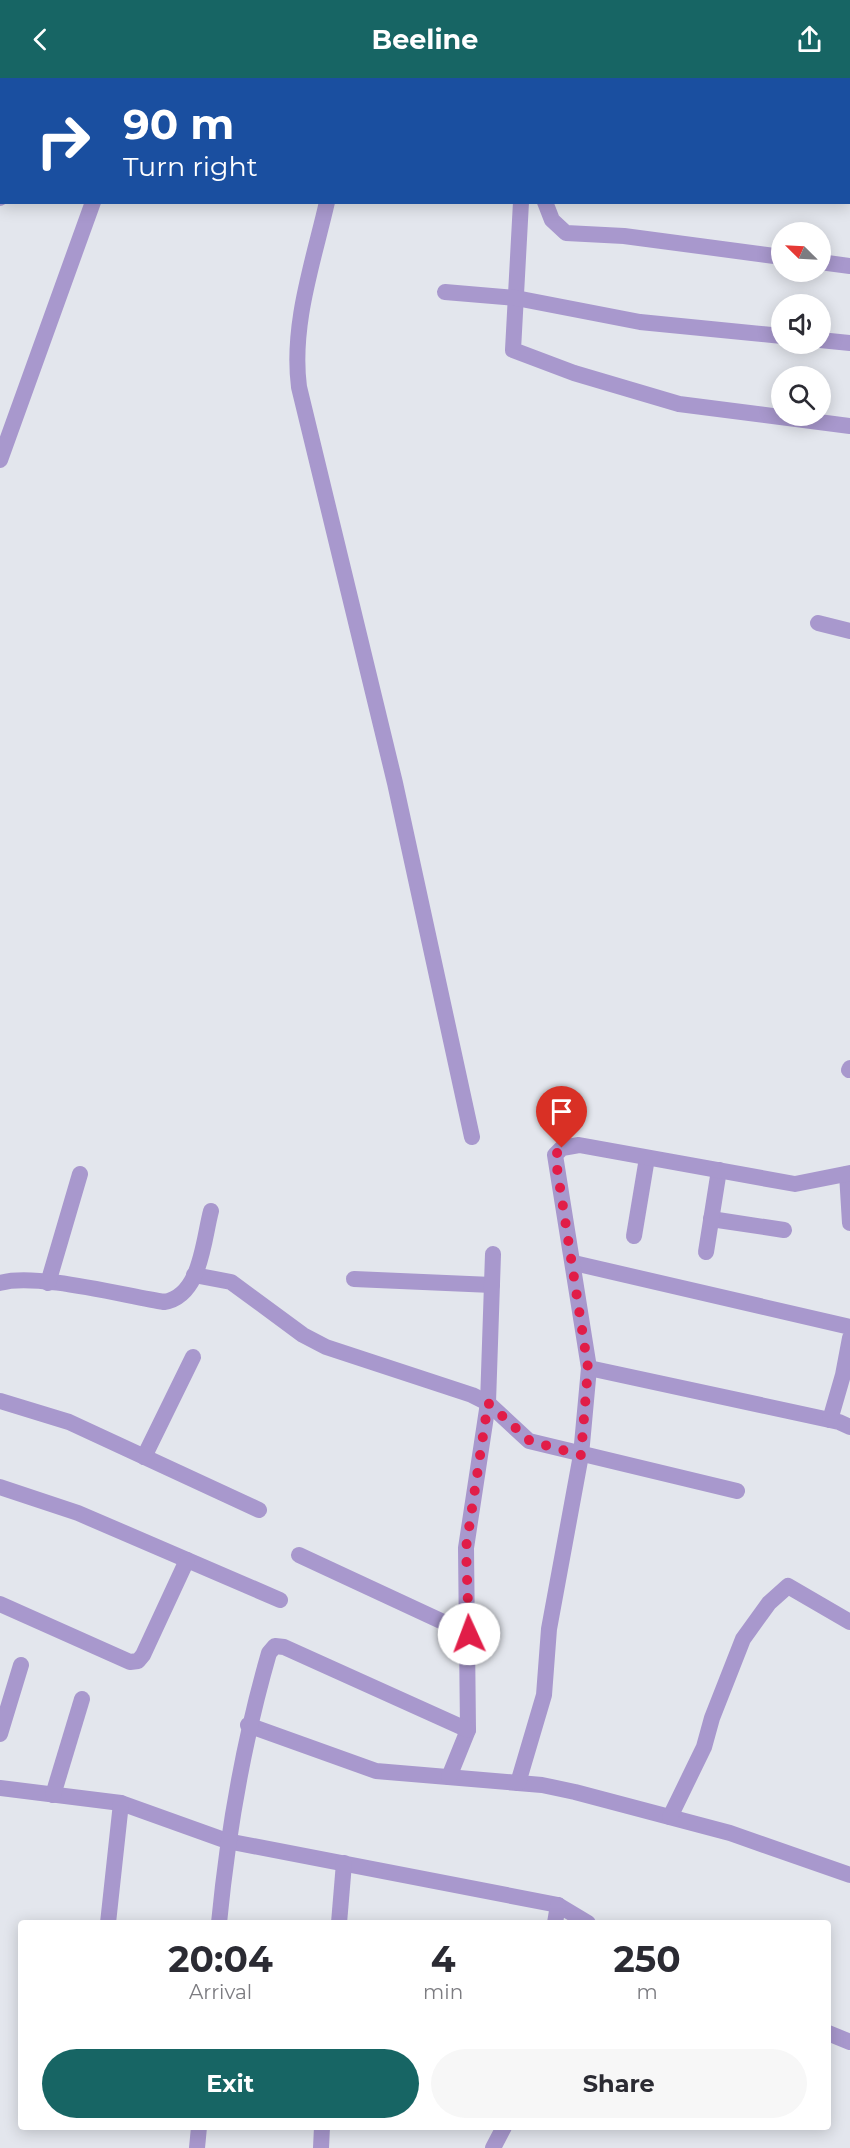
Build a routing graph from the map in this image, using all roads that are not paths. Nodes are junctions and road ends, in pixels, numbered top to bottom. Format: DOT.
graph roads {
  1 [pos="92,204"];
  2 [pos="327,204"];
  3 [pos="521,204"];
  4 [pos="546,204"];
  5 [pos="771,256"];
  6 [pos="831,263"];
  7 [pos="850,266"];
  8 [pos="445,292"];
  9 [pos="516,298"];
  10 [pos="771,335"];
  11 [pos="831,341"];
  12 [pos="850,343"];
  13 [pos="850,426"];
  14 [pos="0,460"];
  15 [pos="818,623"];
  16 [pos="850,631"];
  17 [pos="472,1137"];
  18 [pos="647,1158"];
  19 [pos="718,1170"];
  20 [pos="848,1173"];
  21 [pos="80,1174"];
  22 [pos="211,1211"];
  23 [pos="711,1219"];
  24 [pos="850,1223"];
  25 [pos="784,1230"];
  26 [pos="634,1236"];
  27 [pos="706,1252"];
  28 [pos="493,1254"];
  29 [pos="574,1263"];
  30 [pos="194,1275"];
  31 [pos="354,1279"];
  32 [pos="0,1283"];
  33 [pos="48,1283"];
  34 [pos="492,1286"];
  35 [pos="850,1327"];
  36 [pos="850,1338"];
  37 [pos="193,1357"];
  38 [pos="588,1368"];
  39 [pos="0,1401"];
  40 [pos="488,1403"];
  41 [pos="830,1420"];
  42 [pos="850,1427"];
  43 [pos="581,1455"];
  44 [pos="144,1457"];
  45 [pos="0,1487"];
  46 [pos="737,1491"];
  47 [pos="258,1510"];
  48 [pos="299,1555"];
  49 [pos="187,1560"];
  50 [pos="280,1600"];
  51 [pos="0,1604"];
  52 [pos="850,1622"];
  53 [pos="469,1634"];
  54 [pos="21,1665"];
  55 [pos="82,1699"];
  56 [pos="248,1725"];
  57 [pos="468,1730"];
  58 [pos="0,1734"];
  59 [pos="449,1777"];
  60 [pos="519,1783"];
  61 [pos="0,1788"];
  62 [pos="53,1795"];
  63 [pos="121,1803"];
  64 [pos="670,1817"];
  65 [pos="227,1841"];
  66 [pos="344,1863"];
  67 [pos="850,1875"];
  68 [pos="558,1905"];
  69 [pos="108,1920"];
  70 [pos="219,1920"];
  71 [pos="339,1920"];
  72 [pos="556,1920"];
  73 [pos="583,1920"];
  74 [pos="831,2034"];
  75 [pos="850,2042"];
  76 [pos="199,2130"];
  77 [pos="322,2130"];
  78 [pos="503,2130"];
  79 [pos="197,2148"];
  80 [pos="321,2148"];
  81 [pos="494,2148"];
  1 -- 14 [label="street"];
  2 -- 17 [label="street"];
  3 -- 9 [label="street"];
  4 -- 5 [label="street"];
  6 -- 7 [label="street"];
  8 -- 9 [label="street"];
  9 -- 10 [label="street"];
  9 -- 13 [label="street"];
  11 -- 12 [label="street"];
  15 -- 16 [label="street"];
  18 -- 19 [label="street"];
  18 -- 26 [label="street"];
  18 -- 29 [label="street"];
  19 -- 20 [label="street"];
  19 -- 23 [label="street"];
  20 -- 24 [label="street"];
  21 -- 33 [label="street"];
  22 -- 30 [label="street"];
  23 -- 25 [label="street"];
  23 -- 27 [label="street"];
  28 -- 34 [label="street"];
  29 -- 35 [label="street"];
  29 -- 38 [label="street"];
  30 -- 33 [label="street"];
  30 -- 40 [label="street"];
  31 -- 34 [label="street"];
  32 -- 33 [label="street"];
  34 -- 40 [label="street"];
  36 -- 41 [label="street"];
  37 -- 44 [label="street"];
  38 -- 41 [label="street"];
  38 -- 43 [label="street"];
  39 -- 44 [label="street"];
  40 -- 43 [label="street"];
  40 -- 53 [label="street"];
  41 -- 42 [label="street"];
  43 -- 46 [label="street"];
  43 -- 60 [label="street"];
  44 -- 47 [label="street"];
  45 -- 49 [label="street"];
  48 -- 53 [label="street"];
  49 -- 50 [label="street"];
  49 -- 51 [label="street"];
  52 -- 64 [label="street"];
  53 -- 57 [label="street"];
  54 -- 58 [label="street"];
  55 -- 62 [label="street"];
  56 -- 57 [label="street"];
  56 -- 59 [label="street"];
  56 -- 65 [label="street"];
  57 -- 59 [label="street"];
  59 -- 60 [label="street"];
  60 -- 64 [label="street"];
  61 -- 62 [label="street"];
  62 -- 63 [label="street"];
  63 -- 65 [label="street"];
  63 -- 69 [label="street"];
  64 -- 67 [label="street"];
  65 -- 66 [label="street"];
  65 -- 70 [label="street"];
  66 -- 68 [label="street"];
  66 -- 71 [label="street"];
  68 -- 72 [label="street"];
  68 -- 73 [label="street"];
  74 -- 75 [label="street"];
  76 -- 79 [label="street"];
  77 -- 80 [label="street"];
  78 -- 81 [label="street"];
}
